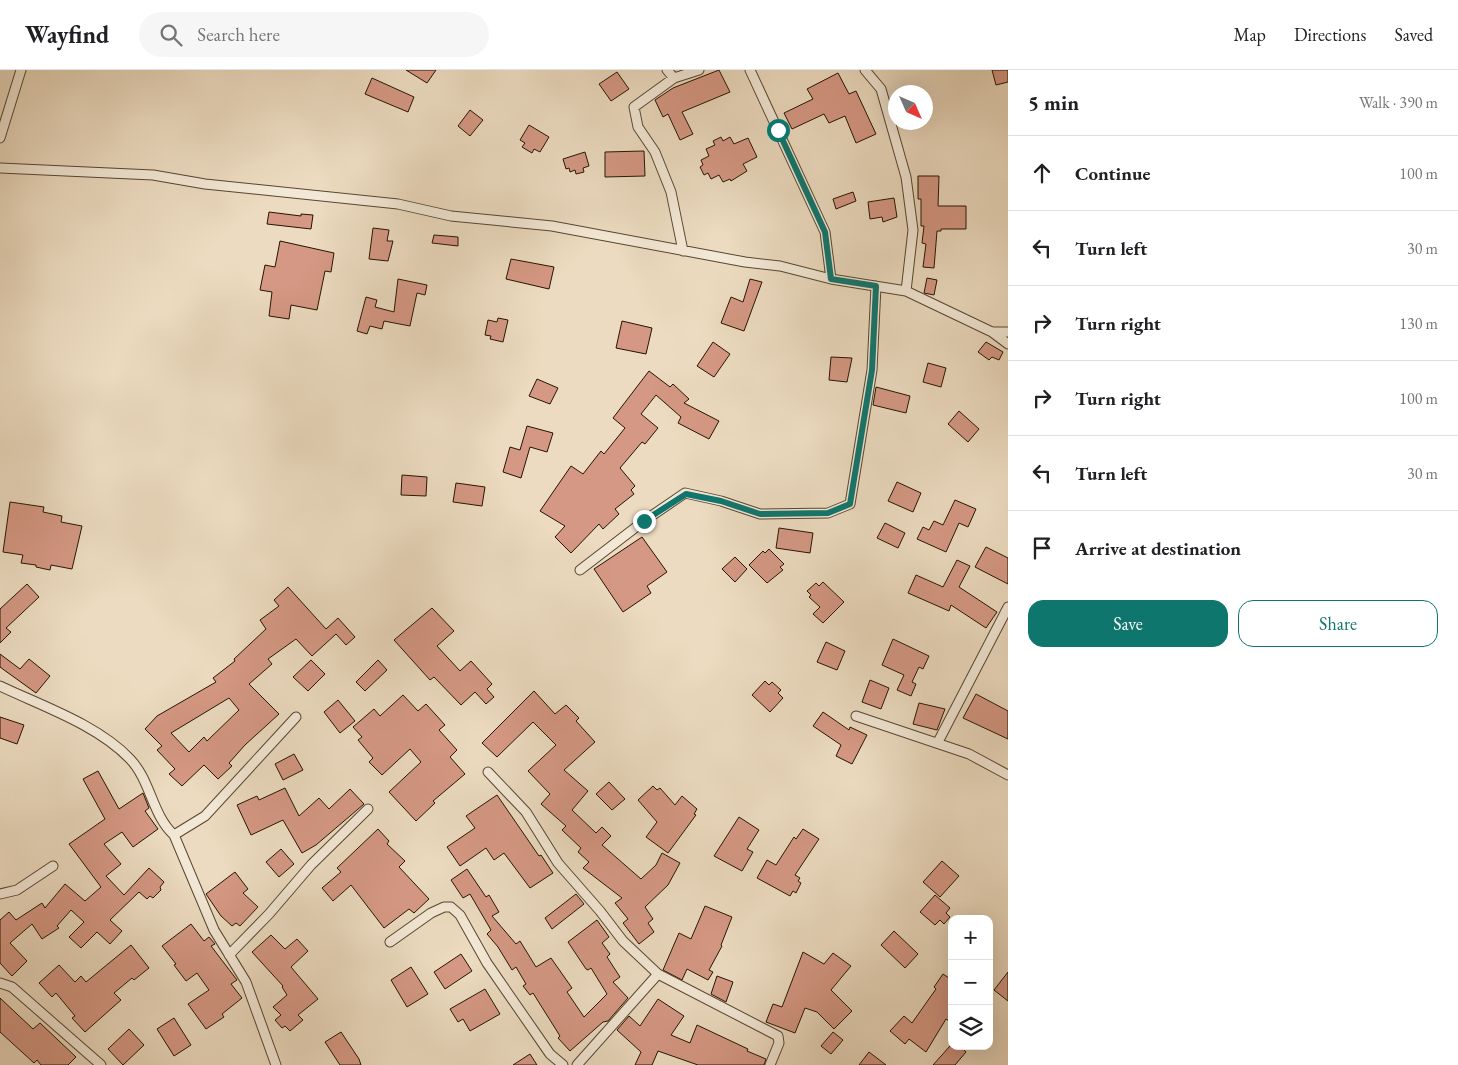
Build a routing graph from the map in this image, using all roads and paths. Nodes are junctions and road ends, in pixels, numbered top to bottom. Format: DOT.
graph roads {
  1 [pos="21,70"];
  2 [pos="668,70"];
  3 [pos="699,70"];
  4 [pos="750,70"];
  5 [pos="865,70"];
  6 [pos="674,78"];
  7 [pos="0,138"];
  8 [pos="0,168"];
  9 [pos="684,251"];
  10 [pos="831,279"];
  11 [pos="876,286"];
  12 [pos="906,291"];
  13 [pos="992,332"];
  14 [pos="1008,332"];
  15 [pos="1008,344"];
  16 [pos="580,570"];
  17 [pos="1008,607"];
  18 [pos="0,686"];
  19 [pos="856,716"];
  20 [pos="296,717"];
  21 [pos="938,742"];
  22 [pos="488,772"];
  23 [pos="1008,775"];
  24 [pos="368,809"];
  25 [pos="174,835"];
  26 [pos="53,866"];
  27 [pos="0,894"];
  28 [pos="390,942"];
  29 [pos="229,955"];
  30 [pos="658,974"];
  31 [pos="0,983"];
  32 [pos="272,1063"];
  33 [pos="101,1065"];
  34 [pos="563,1065"];
  35 [pos="577,1065"];
  36 [pos="770,1065"];
  1 -- 7 [label="street"];
  2 -- 6 [label="street"];
  3 -- 6 [label="street"];
  4 -- 10 [label="street"];
  5 -- 12 [label="street"];
  6 -- 9 [label="street"];
  8 -- 9 [label="street"];
  9 -- 10 [label="street"];
  10 -- 11 [label="street"];
  11 -- 12 [label="street"];
  11 -- 16 [label="street"];
  12 -- 13 [label="street"];
  13 -- 14 [label="street"];
  13 -- 15 [label="street"];
  17 -- 21 [label="street"];
  18 -- 25 [label="street"];
  19 -- 21 [label="street"];
  20 -- 25 [label="street"];
  21 -- 23 [label="street"];
  22 -- 30 [label="street"];
  24 -- 29 [label="street"];
  25 -- 29 [label="street"];
  26 -- 27 [label="street"];
  28 -- 34 [label="street"];
  29 -- 32 [label="street"];
  30 -- 35 [label="street"];
  30 -- 36 [label="street"];
  31 -- 33 [label="street"];
}
